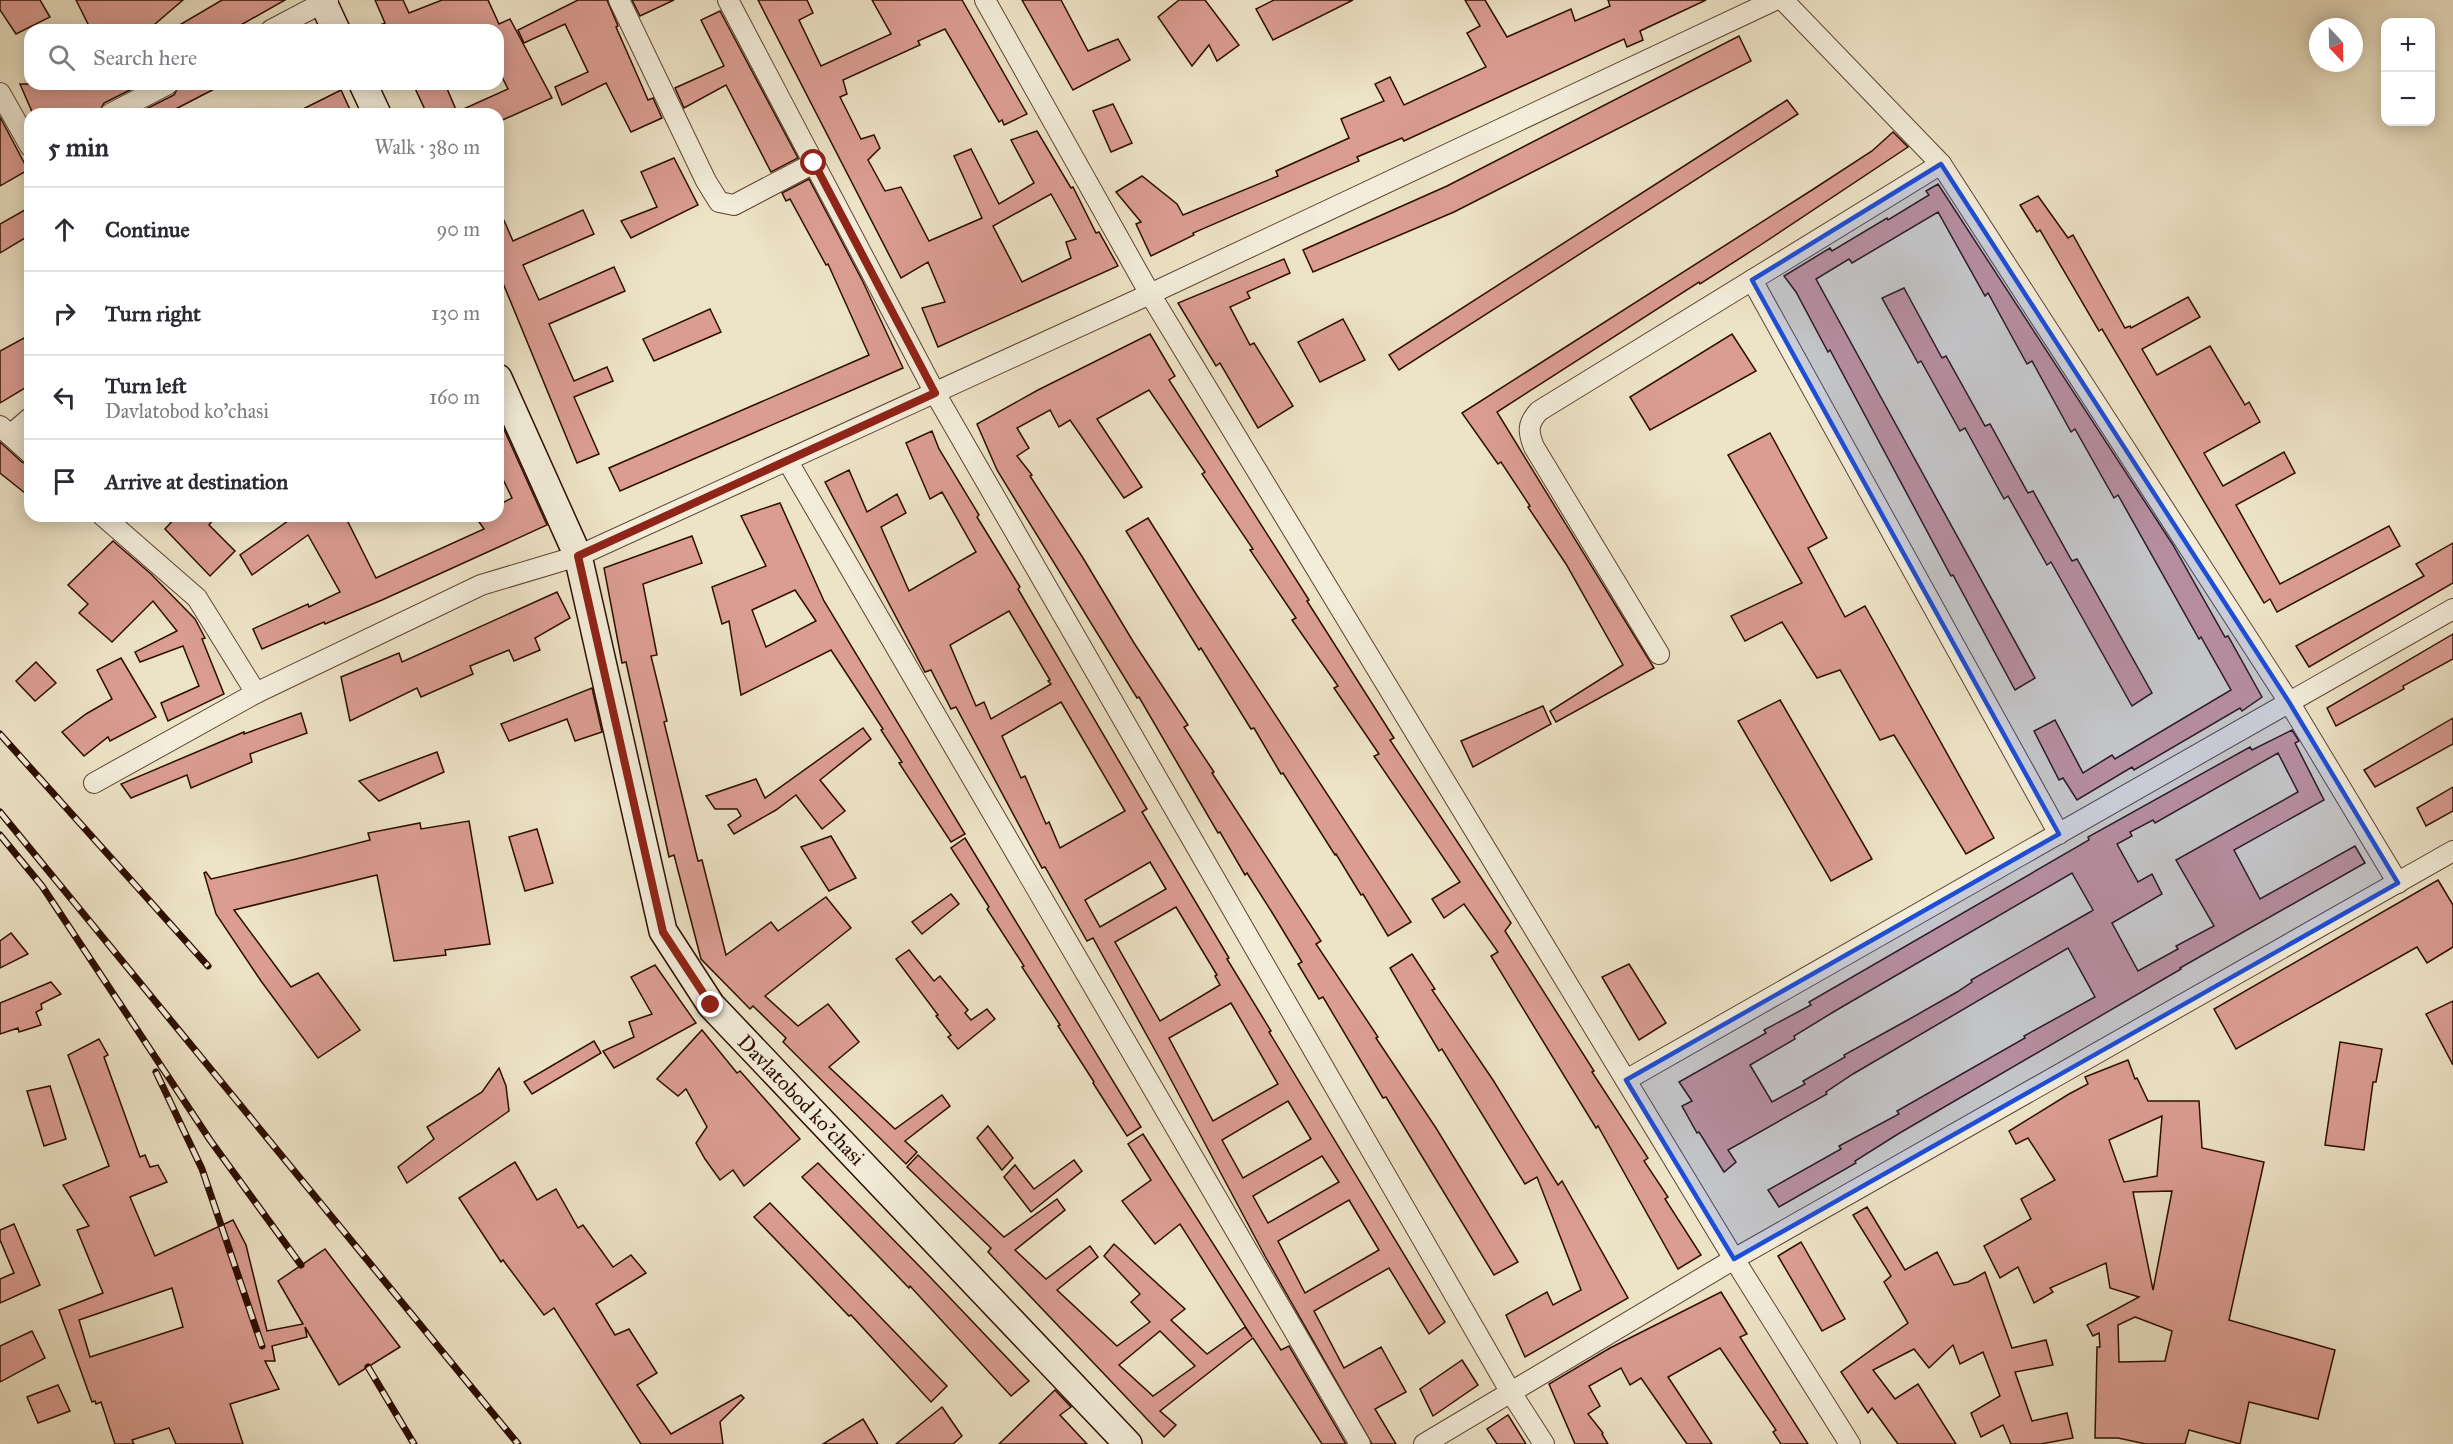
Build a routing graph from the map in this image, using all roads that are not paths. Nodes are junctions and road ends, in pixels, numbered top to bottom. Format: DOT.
graph roads {
  1 [pos="619,0"];
  2 [pos="728,0"];
  3 [pos="985,0"];
  4 [pos="1775,0"];
  5 [pos="1783,0"];
  6 [pos="324,1"];
  7 [pos="282,24"];
  8 [pos="334,24"];
  9 [pos="156,90"];
  10 [pos="366,90"];
  11 [pos="0,93"];
  12 [pos="122,108"];
  13 [pos="374,108"];
  14 [pos="24,136"];
  15 [pos="814,163"];
  16 [pos="1941,164"];
  17 [pos="1752,280"];
  18 [pos="1150,294"];
  19 [pos="504,391"];
  20 [pos="935,393"];
  21 [pos="24,421"];
  22 [pos="5,431"];
  23 [pos="24,448"];
  24 [pos="787,460"];
  25 [pos="110,522"];
  26 [pos="578,556"];
  27 [pos="2453,609"];
  28 [pos="1659,654"];
  29 [pos="256,693"];
  30 [pos="2289,702"];
  31 [pos="94,783"];
  32 [pos="2059,834"];
  33 [pos="2453,851"];
  34 [pos="2398,883"];
  35 [pos="1626,1080"];
  36 [pos="1734,1259"];
  37 [pos="1510,1391"];
  38 [pos="1128,1444"];
  39 [pos="1360,1444"];
  40 [pos="1424,1444"];
  41 [pos="1544,1444"];
  42 [pos="1850,1444"];
  1 -- 15 [label="street"];
  2 -- 15 [label="street"];
  3 -- 18 [label="street"];
  4 -- 18 [label="street"];
  5 -- 16 [label="street"];
  6 -- 7 [label="street"];
  6 -- 8 [label="street"];
  9 -- 12 [label="street"];
  10 -- 13 [label="street"];
  11 -- 14 [label="street"];
  15 -- 20 [label="street"];
  16 -- 17 [label="street"];
  16 -- 30 [label="street"];
  17 -- 28 [label="street"];
  17 -- 32 [label="street"];
  18 -- 20 [label="street"];
  18 -- 35 [label="street"];
  19 -- 26 [label="street, Davlatobod ko'chasi"];
  20 -- 24 [label="street"];
  20 -- 37 [label="street"];
  21 -- 22 [label="street"];
  22 -- 23 [label="street"];
  24 -- 26 [label="street"];
  24 -- 39 [label="street"];
  25 -- 29 [label="street"];
  26 -- 29 [label="street"];
  26 -- 38 [label="street, Davlatobod ko'chasi"];
  27 -- 30 [label="street"];
  29 -- 31 [label="street"];
  30 -- 32 [label="street"];
  30 -- 34 [label="street"];
  32 -- 35 [label="street"];
  33 -- 34 [label="street"];
  34 -- 36 [label="street"];
  35 -- 36 [label="street"];
  36 -- 37 [label="street"];
  36 -- 42 [label="street"];
  37 -- 40 [label="street"];
  37 -- 41 [label="street"];
}
